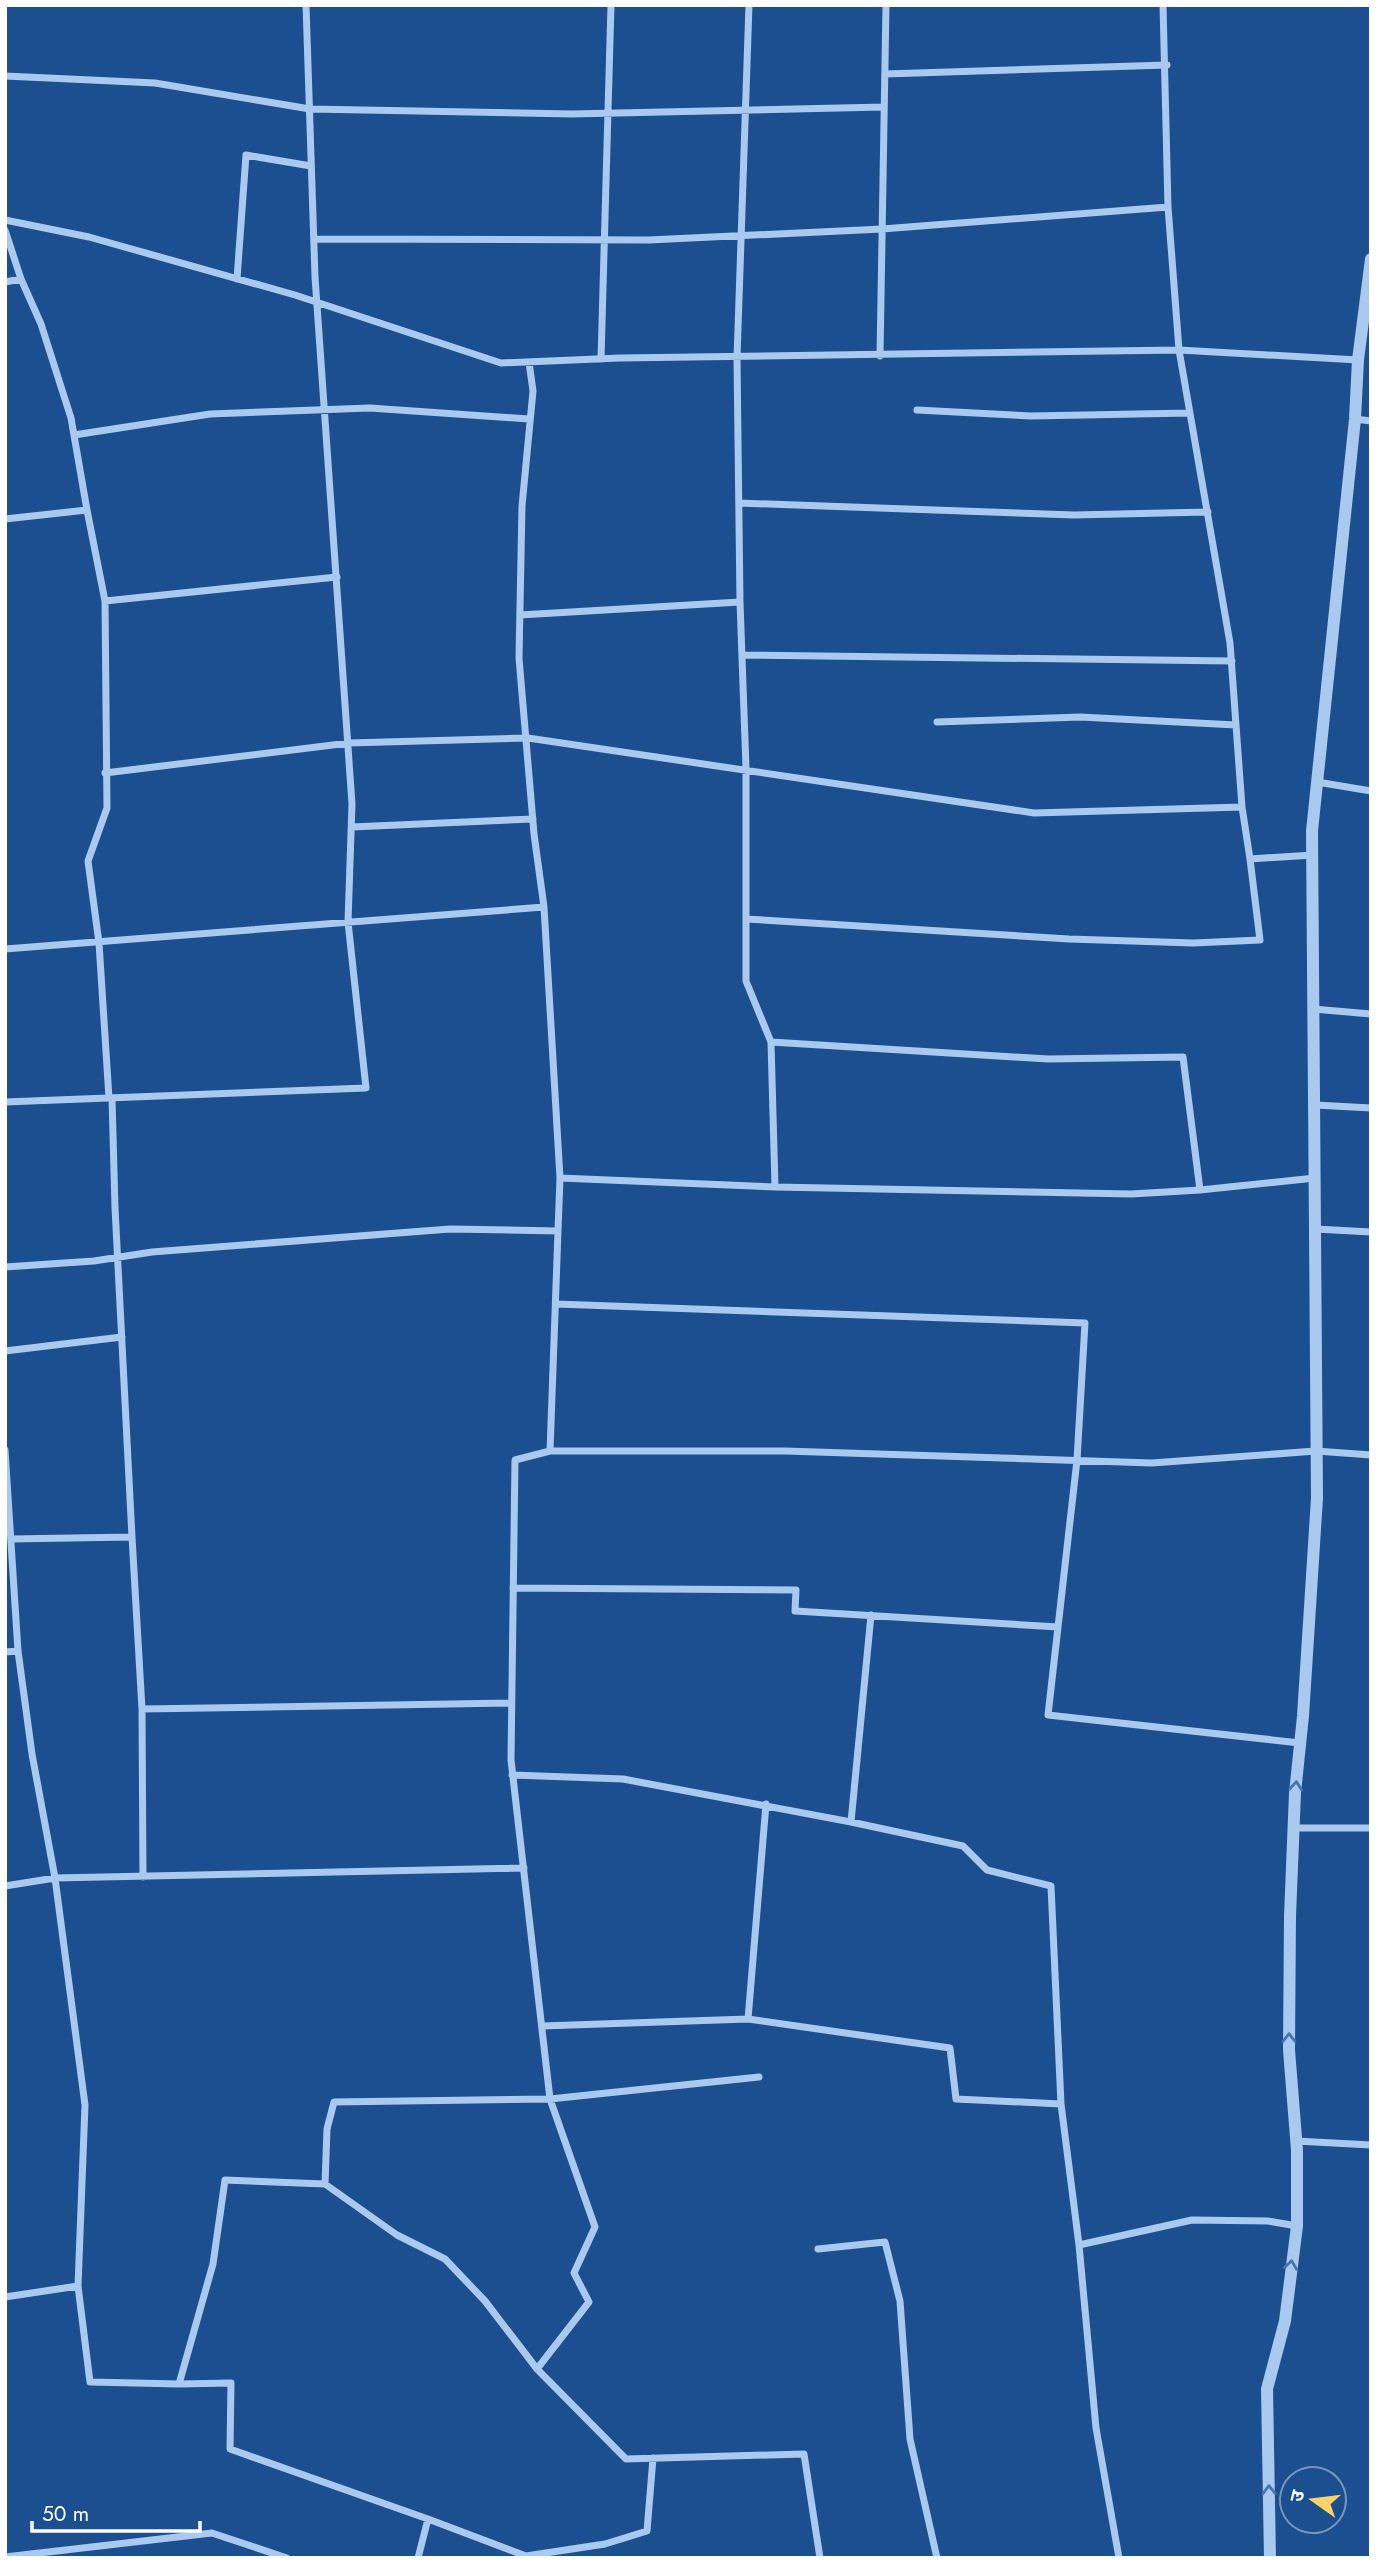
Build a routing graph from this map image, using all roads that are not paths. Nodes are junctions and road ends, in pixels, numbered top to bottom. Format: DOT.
graph roads {
  1 [pos="306,5"];
  2 [pos="611,5"];
  3 [pos="749,5"];
  4 [pos="886,5"];
  5 [pos="1163,5"];
  6 [pos="1167,65"];
  7 [pos="885,75"];
  8 [pos="5,76"];
  9 [pos="884,107"];
  10 [pos="310,110"];
  11 [pos="745,110"];
  12 [pos="608,113"];
  13 [pos="312,166"];
  14 [pos="1168,207"];
  15 [pos="5,220"];
  16 [pos="882,229"];
  17 [pos="5,230"];
  18 [pos="741,236"];
  19 [pos="314,239"];
  20 [pos="604,241"];
  21 [pos="1371,259"];
  22 [pos="21,279"];
  23 [pos="237,279"];
  24 [pos="5,282"];
  25 [pos="317,302"];
  26 [pos="1180,350"];
  27 [pos="880,356"];
  28 [pos="737,358"];
  29 [pos="601,359"];
  30 [pos="1358,360"];
  31 [pos="529,362"];
  32 [pos="323,410"];
  33 [pos="916,410"];
  34 [pos="1190,413"];
  35 [pos="529,418"];
  36 [pos="1355,419"];
  37 [pos="1371,421"];
  38 [pos="74,435"];
  39 [pos="739,503"];
  40 [pos="86,510"];
  41 [pos="1208,512"];
  42 [pos="5,519"];
  43 [pos="337,577"];
  44 [pos="105,601"];
  45 [pos="740,602"];
  46 [pos="520,615"];
  47 [pos="742,655"];
  48 [pos="1232,661"];
  49 [pos="937,722"];
  50 [pos="1236,725"];
  51 [pos="528,737"];
  52 [pos="349,743"];
  53 [pos="746,768"];
  54 [pos="105,773"];
  55 [pos="1317,782"];
  56 [pos="1371,791"];
  57 [pos="1242,807"];
  58 [pos="533,818"];
  59 [pos="352,827"];
  60 [pos="1313,855"];
  61 [pos="1250,859"];
  62 [pos="544,907"];
  63 [pos="746,919"];
  64 [pos="348,922"];
  65 [pos="99,943"];
  66 [pos="5,949"];
  67 [pos="1312,1009"];
  68 [pos="1371,1014"];
  69 [pos="771,1042"];
  70 [pos="111,1098"];
  71 [pos="5,1102"];
  72 [pos="1315,1105"];
  73 [pos="1371,1108"];
  74 [pos="560,1178"];
  75 [pos="1316,1178"];
  76 [pos="775,1187"];
  77 [pos="1200,1190"];
  78 [pos="1315,1229"];
  79 [pos="558,1231"];
  80 [pos="1371,1232"];
  81 [pos="117,1257"];
  82 [pos="5,1267"];
  83 [pos="555,1304"];
  84 [pos="121,1337"];
  85 [pos="5,1351"];
  86 [pos="5,1450"];
  87 [pos="550,1451"];
  88 [pos="1316,1451"];
  89 [pos="1371,1455"];
  90 [pos="1077,1460"];
  91 [pos="6,1477"];
  92 [pos="132,1537"];
  93 [pos="11,1539"];
  94 [pos="513,1588"];
  95 [pos="871,1615"];
  96 [pos="1058,1627"];
  97 [pos="18,1651"];
  98 [pos="5,1652"];
  99 [pos="512,1703"];
  100 [pos="142,1709"];
  101 [pos="1300,1743"];
  102 [pos="512,1775"];
  103 [pos="766,1804"];
  104 [pos="851,1822"];
  105 [pos="1293,1828"];
  106 [pos="1371,1828"];
  107 [pos="524,1868"];
  108 [pos="143,1877"];
  109 [pos="55,1878"];
  110 [pos="5,1886"];
  111 [pos="748,2019"];
  112 [pos="542,2026"];
  113 [pos="759,2077"];
  114 [pos="550,2099"];
  115 [pos="1061,2104"];
  116 [pos="1296,2141"];
  117 [pos="1371,2145"];
  118 [pos="325,2184"];
  119 [pos="1297,2226"];
  120 [pos="1079,2245"];
  121 [pos="818,2249"];
  122 [pos="78,2286"];
  123 [pos="5,2297"];
  124 [pos="537,2369"];
  125 [pos="179,2384"];
  126 [pos="653,2459"];
  127 [pos="428,2519"];
  128 [pos="5,2557"];
  129 [pos="526,2557"];
  130 [pos="287,2558"];
  131 [pos="418,2558"];
  132 [pos="820,2558"];
  133 [pos="937,2558"];
  134 [pos="1119,2558"];
  135 [pos="1270,2558"];
  1 -- 10 [label="street"];
  2 -- 12 [label="street"];
  3 -- 11 [label="street"];
  4 -- 7 [label="street"];
  5 -- 6 [label="street"];
  6 -- 7 [label="street"];
  6 -- 14 [label="street"];
  7 -- 9 [label="street"];
  8 -- 10 [label="street"];
  9 -- 11 [label="street"];
  9 -- 16 [label="street"];
  10 -- 12 [label="street"];
  10 -- 13 [label="street"];
  11 -- 12 [label="street"];
  11 -- 18 [label="street"];
  12 -- 20 [label="street"];
  13 -- 19 [label="street"];
  13 -- 23 [label="street"];
  14 -- 16 [label="street"];
  14 -- 26 [label="street"];
  15 -- 23 [label="street"];
  16 -- 18 [label="street"];
  16 -- 27 [label="street"];
  17 -- 22 [label="street"];
  18 -- 20 [label="street"];
  18 -- 28 [label="street"];
  19 -- 20 [label="street"];
  19 -- 25 [label="street"];
  20 -- 29 [label="street"];
  21 -- 30 [label="street"];
  22 -- 24 [label="street"];
  22 -- 38 [label="street"];
  23 -- 25 [label="street"];
  25 -- 31 [label="street"];
  25 -- 32 [label="street"];
  26 -- 27 [label="street"];
  26 -- 30 [label="street"];
  26 -- 34 [label="street"];
  27 -- 28 [label="street"];
  28 -- 29 [label="street"];
  28 -- 39 [label="street"];
  29 -- 31 [label="street"];
  30 -- 36 [label="street"];
  31 -- 35 [label="street"];
  32 -- 35 [label="street"];
  32 -- 38 [label="street"];
  32 -- 43 [label="street"];
  33 -- 34 [label="street"];
  34 -- 41 [label="street"];
  35 -- 46 [label="street"];
  36 -- 37 [label="street"];
  36 -- 55 [label="street"];
  38 -- 40 [label="street"];
  39 -- 41 [label="street"];
  39 -- 45 [label="street"];
  40 -- 42 [label="street"];
  40 -- 44 [label="street"];
  41 -- 48 [label="street"];
  43 -- 44 [label="street"];
  43 -- 52 [label="street"];
  44 -- 54 [label="street"];
  45 -- 46 [label="street"];
  45 -- 47 [label="street"];
  46 -- 51 [label="street"];
  47 -- 48 [label="street"];
  47 -- 53 [label="street"];
  48 -- 50 [label="street"];
  49 -- 50 [label="street"];
  50 -- 57 [label="street"];
  51 -- 52 [label="street"];
  51 -- 53 [label="street"];
  51 -- 58 [label="street"];
  52 -- 54 [label="street"];
  52 -- 59 [label="street"];
  53 -- 57 [label="street"];
  53 -- 63 [label="street"];
  54 -- 65 [label="street"];
  55 -- 56 [label="street"];
  55 -- 60 [label="street"];
  57 -- 61 [label="street"];
  58 -- 59 [label="street"];
  58 -- 62 [label="street"];
  59 -- 64 [label="street"];
  60 -- 61 [label="street"];
  60 -- 67 [label="street"];
  61 -- 63 [label="street"];
  62 -- 64 [label="street"];
  62 -- 74 [label="street"];
  63 -- 69 [label="street"];
  64 -- 65 [label="street"];
  64 -- 70 [label="street"];
  65 -- 66 [label="street"];
  65 -- 70 [label="street"];
  67 -- 68 [label="street"];
  67 -- 72 [label="street"];
  69 -- 76 [label="street"];
  69 -- 77 [label="street"];
  70 -- 71 [label="street"];
  70 -- 81 [label="street"];
  72 -- 73 [label="street"];
  72 -- 75 [label="street"];
  74 -- 76 [label="street"];
  74 -- 79 [label="street"];
  75 -- 77 [label="street"];
  75 -- 78 [label="street"];
  76 -- 77 [label="street"];
  78 -- 80 [label="street"];
  78 -- 88 [label="street"];
  79 -- 81 [label="street"];
  79 -- 83 [label="street"];
  81 -- 82 [label="street"];
  81 -- 84 [label="street"];
  83 -- 87 [label="street"];
  83 -- 90 [label="street"];
  84 -- 85 [label="street"];
  84 -- 92 [label="street"];
  86 -- 91 [label="street"];
  87 -- 90 [label="street"];
  87 -- 94 [label="street"];
  88 -- 89 [label="street"];
  88 -- 90 [label="street"];
  88 -- 101 [label="street"];
  90 -- 96 [label="street"];
  91 -- 93 [label="street"];
  92 -- 93 [label="street"];
  92 -- 100 [label="street"];
  93 -- 97 [label="street"];
  94 -- 95 [label="street"];
  94 -- 99 [label="street"];
  95 -- 96 [label="street"];
  95 -- 104 [label="street"];
  96 -- 101 [label="street"];
  97 -- 98 [label="street"];
  97 -- 109 [label="street"];
  99 -- 100 [label="street"];
  99 -- 102 [label="street"];
  100 -- 108 [label="street"];
  105 -- 101 [label="street, one-way"];
  102 -- 103 [label="street"];
  102 -- 107 [label="street"];
  103 -- 104 [label="street"];
  103 -- 111 [label="street"];
  104 -- 115 [label="street"];
  105 -- 106 [label="street"];
  116 -- 105 [label="street, one-way"];
  107 -- 108 [label="street"];
  107 -- 112 [label="street"];
  108 -- 109 [label="street"];
  109 -- 110 [label="street"];
  109 -- 122 [label="street"];
  111 -- 112 [label="street"];
  111 -- 115 [label="street"];
  112 -- 114 [label="street"];
  113 -- 114 [label="street"];
  114 -- 118 [label="street"];
  114 -- 124 [label="street"];
  115 -- 120 [label="street"];
  116 -- 117 [label="street"];
  116 -- 119 [label="street"];
  118 -- 124 [label="street"];
  118 -- 125 [label="street"];
  119 -- 120 [label="street"];
  135 -- 119 [label="street, one-way"];
  120 -- 134 [label="street"];
  121 -- 133 [label="street"];
  122 -- 123 [label="street"];
  122 -- 125 [label="street"];
  124 -- 126 [label="street"];
  125 -- 127 [label="street"];
  126 -- 129 [label="street"];
  126 -- 132 [label="street"];
  127 -- 129 [label="street"];
  127 -- 131 [label="street"];
  128 -- 130 [label="street"];
}
